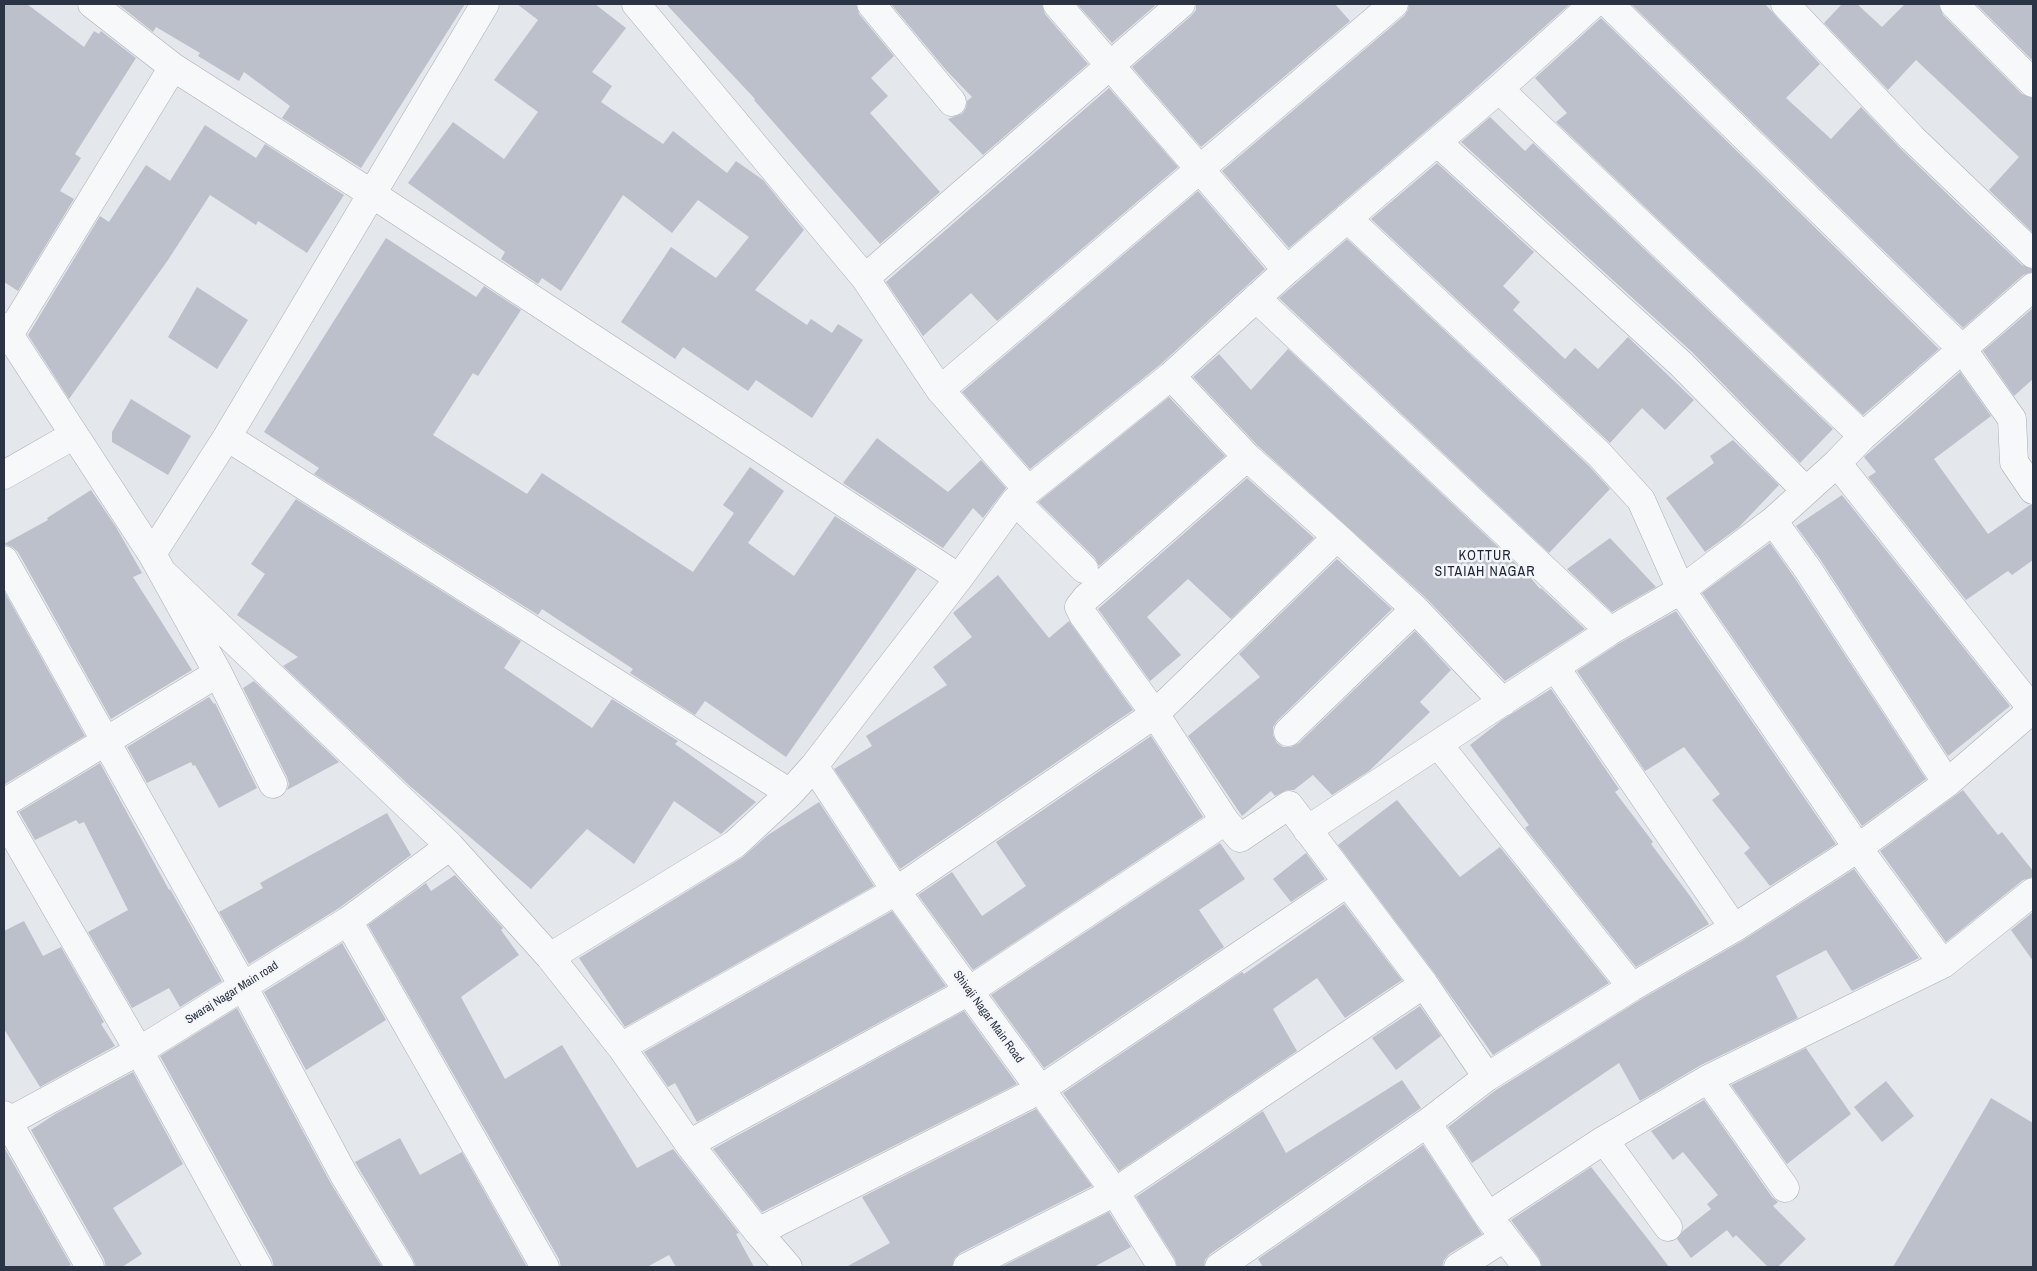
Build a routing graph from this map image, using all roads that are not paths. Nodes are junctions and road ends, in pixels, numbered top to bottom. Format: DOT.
graph roads {
  1 [pos="92,4"];
  2 [pos="484,4"];
  3 [pos="636,4"];
  4 [pos="871,4"];
  5 [pos="1057,4"];
  6 [pos="1181,4"];
  7 [pos="1394,4"];
  8 [pos="1593,4"];
  9 [pos="1609,4"];
  10 [pos="1785,4"];
  11 [pos="1954,4"];
  12 [pos="1110,66"];
  13 [pos="173,67"];
  14 [pos="2033,83"];
  15 [pos="1499,89"];
  16 [pos="952,102"];
  17 [pos="1437,142"];
  18 [pos="1202,169"];
  19 [pos="372,194"];
  20 [pos="1347,218"];
  21 [pos="2033,254"];
  22 [pos="1287,270"];
  23 [pos="865,278"];
  24 [pos="2033,287"];
  25 [pos="1256,298"];
  26 [pos="6,331"];
  27 [pos="1963,350"];
  28 [pos="1171,376"];
  29 [pos="940,390"];
  30 [pos="74,435"];
  31 [pos="1863,436"];
  32 [pos="227,437"];
  33 [pos="1247,457"];
  34 [pos="1837,462"];
  35 [pos="4,475"];
  36 [pos="2033,490"];
  37 [pos="1806,491"];
  38 [pos="1021,496"];
  39 [pos="1773,521"];
  40 [pos="1337,537"];
  41 [pos="4,560"];
  42 [pos="157,563"];
  43 [pos="1084,569"];
  44 [pos="959,578"];
  45 [pos="1681,590"];
  46 [pos="1415,609"];
  47 [pos="1610,631"];
  48 [pos="1555,667"];
  49 [pos="217,672"];
  50 [pos="1503,702"];
  51 [pos="2033,710"];
  52 [pos="1155,714"];
  53 [pos="1288,732"];
  54 [pos="106,742"];
  55 [pos="1438,744"];
  56 [pos="814,766"];
  57 [pos="1946,783"];
  58 [pos="273,784"];
  59 [pos="790,793"];
  60 [pos="4,803"];
  61 [pos="4,818"];
  62 [pos="1225,821"];
  63 [pos="1307,830"];
  64 [pos="450,846"];
  65 [pos="1858,848"];
  66 [pos="1347,883"];
  67 [pos="896,891"];
  68 [pos="2033,892"];
  69 [pos="348,921"];
  70 [pos="1734,928"];
  71 [pos="550,957"];
  72 [pos="1943,964"];
  73 [pos="1424,984"];
  74 [pos="243,986"];
  75 [pos="1632,987"];
  76 [pos="969,991"];
  77 [pos="621,1047"];
  78 [pos="138,1052"];
  79 [pos="1487,1077"];
  80 [pos="1708,1080"];
  81 [pos="1041,1089"];
  82 [pos="5,1120"];
  83 [pos="1427,1123"];
  84 [pos="1604,1140"];
  85 [pos="689,1144"];
  86 [pos="1785,1188"];
  87 [pos="1115,1192"];
  88 [pos="1488,1216"];
  89 [pos="1668,1227"];
  90 [pos="758,1232"];
  91 [pos="1504,1238"];
  92 [pos="90,1267"];
  93 [pos="258,1267"];
  94 [pos="400,1267"];
  95 [pos="545,1267"];
  96 [pos="788,1267"];
  97 [pos="967,1267"];
  98 [pos="1162,1267"];
  99 [pos="1219,1267"];
  100 [pos="1458,1267"];
  101 [pos="1527,1267"];
  1 -- 13 [label="street"];
  2 -- 19 [label="street"];
  3 -- 23 [label="street"];
  4 -- 16 [label="street"];
  5 -- 12 [label="street"];
  6 -- 12 [label="street"];
  7 -- 18 [label="street"];
  8 -- 15 [label="street"];
  9 -- 27 [label="street"];
  10 -- 21 [label="street"];
  11 -- 14 [label="street"];
  12 -- 18 [label="street"];
  12 -- 23 [label="street"];
  13 -- 19 [label="street"];
  13 -- 26 [label="street"];
  15 -- 17 [label="street"];
  15 -- 31 [label="street"];
  17 -- 20 [label="street"];
  17 -- 37 [label="street"];
  18 -- 22 [label="street"];
  18 -- 29 [label="street"];
  19 -- 32 [label="street"];
  19 -- 44 [label="street"];
  20 -- 22 [label="street"];
  20 -- 45 [label="street"];
  22 -- 25 [label="street"];
  23 -- 29 [label="street"];
  24 -- 27 [label="street"];
  25 -- 28 [label="street"];
  25 -- 47 [label="street"];
  26 -- 30 [label="street"];
  27 -- 31 [label="street"];
  27 -- 36 [label="street"];
  28 -- 33 [label="street"];
  28 -- 38 [label="street"];
  29 -- 38 [label="street"];
  30 -- 35 [label="street"];
  30 -- 42 [label="street"];
  31 -- 34 [label="street"];
  32 -- 42 [label="street"];
  32 -- 59 [label="street"];
  33 -- 40 [label="street"];
  33 -- 52 [label="street"];
  34 -- 37 [label="street"];
  34 -- 51 [label="street"];
  37 -- 39 [label="street"];
  38 -- 43 [label="street"];
  38 -- 44 [label="street"];
  39 -- 45 [label="street"];
  39 -- 57 [label="street"];
  40 -- 46 [label="street"];
  40 -- 52 [label="street"];
  41 -- 54 [label="street"];
  42 -- 49 [label="street"];
  42 -- 64 [label="street"];
  44 -- 56 [label="street"];
  45 -- 47 [label="street"];
  45 -- 65 [label="street"];
  46 -- 50 [label="street"];
  46 -- 53 [label="street"];
  47 -- 48 [label="street"];
  48 -- 50 [label="street"];
  48 -- 70 [label="street"];
  49 -- 54 [label="street"];
  49 -- 58 [label="street"];
  50 -- 55 [label="street"];
  51 -- 57 [label="street"];
  52 -- 62 [label="street"];
  52 -- 67 [label="street"];
  54 -- 60 [label="street"];
  54 -- 74 [label="street"];
  55 -- 63 [label="street"];
  55 -- 75 [label="street"];
  56 -- 59 [label="street"];
  56 -- 67 [label="street, Shivaji Nagar Main Road"];
  57 -- 65 [label="street"];
  59 -- 71 [label="street"];
  61 -- 78 [label="street"];
  62 -- 63 [label="street"];
  62 -- 76 [label="street"];
  63 -- 66 [label="street"];
  64 -- 69 [label="street, Swaraj Nagar Main road"];
  64 -- 71 [label="street"];
  65 -- 70 [label="street"];
  65 -- 72 [label="street"];
  66 -- 73 [label="street"];
  66 -- 81 [label="street"];
  67 -- 76 [label="street, Shivaji Nagar Main Road"];
  67 -- 77 [label="street"];
  68 -- 72 [label="street"];
  69 -- 74 [label="street, Swaraj Nagar Main road"];
  69 -- 95 [label="street"];
  70 -- 75 [label="street"];
  71 -- 77 [label="street"];
  72 -- 80 [label="street"];
  73 -- 79 [label="street"];
  73 -- 87 [label="street"];
  74 -- 78 [label="street, Swaraj Nagar Main road"];
  74 -- 94 [label="street"];
  75 -- 79 [label="street"];
  76 -- 81 [label="street, Shivaji Nagar Main Road"];
  76 -- 85 [label="street"];
  77 -- 85 [label="street"];
  78 -- 82 [label="street, Swaraj Nagar Main road"];
  78 -- 93 [label="street"];
  79 -- 83 [label="street"];
  80 -- 84 [label="street"];
  80 -- 86 [label="street"];
  81 -- 87 [label="street, Shivaji Nagar Main Road"];
  81 -- 90 [label="street"];
  82 -- 92 [label="street"];
  83 -- 88 [label="street"];
  83 -- 99 [label="street"];
  84 -- 88 [label="street"];
  84 -- 89 [label="street"];
  85 -- 90 [label="street"];
  87 -- 97 [label="street"];
  87 -- 98 [label="street, Shivaji Nagar Main Road"];
  88 -- 91 [label="street"];
  90 -- 96 [label="street"];
  91 -- 100 [label="street"];
  91 -- 101 [label="street"];
}
